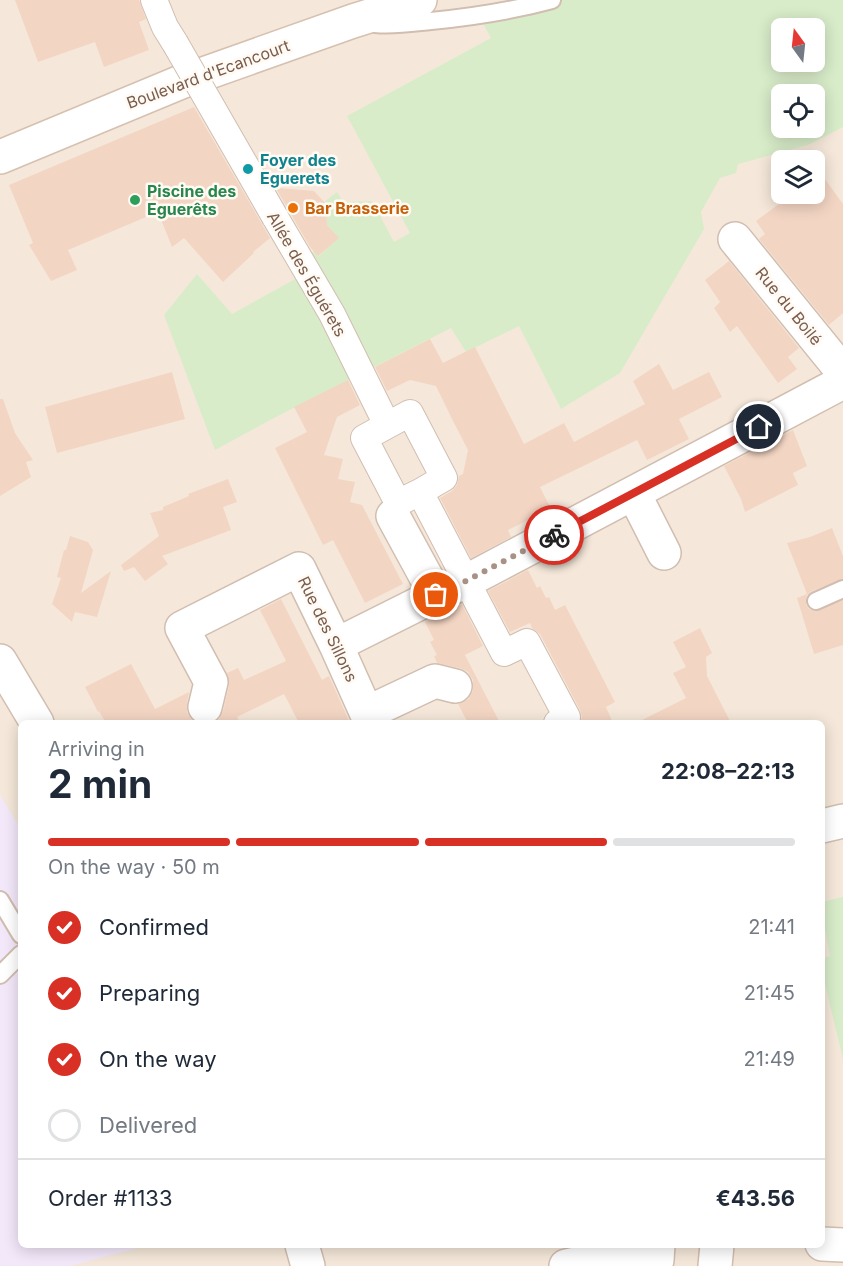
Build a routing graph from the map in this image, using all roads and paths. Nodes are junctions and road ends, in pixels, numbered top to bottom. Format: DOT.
graph roads {
  1 [pos="154,0"];
  2 [pos="420,0"];
  3 [pos="552,0"];
  4 [pos="353,21"];
  5 [pos="0,157"];
  6 [pos="735,239"];
  7 [pos="843,372"];
  8 [pos="843,382"];
  9 [pos="387,425"];
  10 [pos="420,492"];
  11 [pos="634,494"];
  12 [pos="393,516"];
  13 [pos="664,553"];
  14 [pos="466,581"];
  15 [pos="843,589"];
  16 [pos="436,595"];
  17 [pos="816,601"];
  18 [pos="336,645"];
  19 [pos="0,661"];
  20 [pos="454,686"];
  21 [pos="205,707"];
  22 [pos="369,718"];
  23 [pos="36,720"];
  24 [pos="562,720"];
  25 [pos="843,821"];
  26 [pos="825,824"];
  27 [pos="0,900"];
  28 [pos="18,930"];
  29 [pos="18,957"];
  30 [pos="0,975"];
  31 [pos="825,1244"];
  32 [pos="843,1245"];
  33 [pos="303,1248"];
  34 [pos="717,1248"];
  35 [pos="658,1253"];
  36 [pos="308,1266"];
  37 [pos="566,1266"];
  38 [pos="715,1266"];
  1 -- 9 [label="street, Allée des Éguérets, bridge"];
  2 -- 4 [label="street, Boulevard d'Ecancourt"];
  3 -- 4 [label="lane"];
  4 -- 5 [label="street, Boulevard d'Ecancourt"];
  6 -- 7 [label="street, Rue du Boilé"];
  8 -- 11 [label="street"];
  9 -- 10 [label="street"];
  9 -- 10 [label="street"];
  10 -- 14 [label="street"];
  11 -- 13 [label="street"];
  11 -- 14 [label="street"];
  12 -- 16 [label="street"];
  14 -- 16 [label="street"];
  14 -- 24 [label="street"];
  15 -- 17 [label="lane"];
  16 -- 18 [label="street"];
  18 -- 21 [label="street, Rue des Sillons"];
  18 -- 22 [label="street, Rue des Sillons"];
  19 -- 23 [label="street"];
  20 -- 22 [label="street"];
  25 -- 26 [label="street"];
  27 -- 28 [label="lane"];
  29 -- 30 [label="lane"];
  31 -- 32 [label="street"];
  33 -- 36 [label="street"];
  34 -- 38 [label="street"];
  35 -- 37 [label="street"];
}
